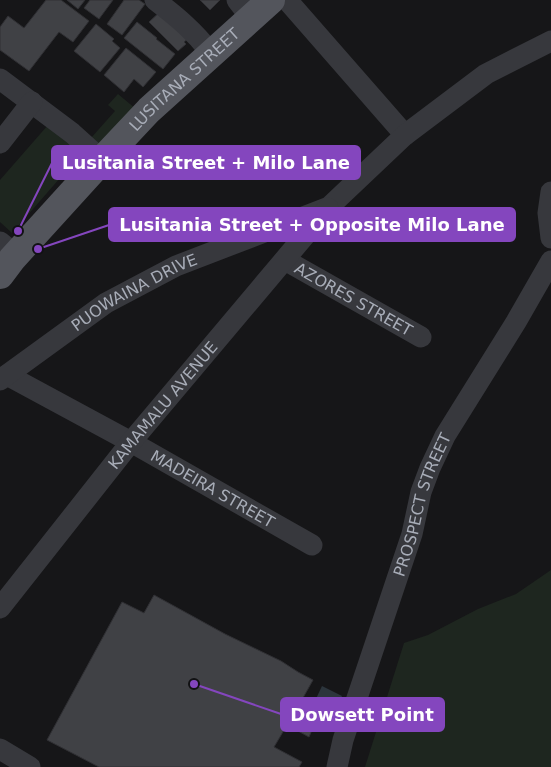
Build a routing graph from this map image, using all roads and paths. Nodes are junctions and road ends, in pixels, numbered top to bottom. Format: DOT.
graph roads {
  1 [pos="155,0"];
  2 [pos="270,0"];
  3 [pos="287,0"];
  4 [pos="244,9"];
  5 [pos="551,41"];
  6 [pos="211,53"];
  7 [pos="0,78"];
  8 [pos="32,102"];
  9 [pos="405,135"];
  10 [pos="0,143"];
  11 [pos="102,160"];
  12 [pos="551,192"];
  13 [pos="329,207"];
  14 [pos="551,238"];
  15 [pos="5,257"];
  16 [pos="285,260"];
  17 [pos="551,261"];
  18 [pos="421,338"];
  19 [pos="4,377"];
  20 [pos="132,442"];
  21 [pos="312,546"];
  22 [pos="0,608"];
  23 [pos="0,749"];
  24 [pos="30,767"];
  25 [pos="337,767"];
  1 -- 6 [label="street"];
  2 -- 4 [label="main road, LUSITANA STREET"];
  3 -- 9 [label="street"];
  4 -- 6 [label="main road, LUSITANA STREET"];
  5 -- 9 [label="street, PUOWAINA DRIVE"];
  6 -- 11 [label="main road, LUSITANA STREET"];
  7 -- 8 [label="street"];
  8 -- 10 [label="street"];
  8 -- 11 [label="street"];
  9 -- 13 [label="street, PUOWAINA DRIVE"];
  11 -- 15 [label="main road, LUSITANA STREET"];
  12 -- 14 [label="street"];
  13 -- 16 [label="street, KAMAMALU AVENUE"];
  13 -- 19 [label="street, PUOWAINA DRIVE"];
  16 -- 18 [label="street, AZORES STREET"];
  16 -- 20 [label="street, KAMAMALU AVENUE"];
  17 -- 25 [label="street, PROSPECT STREET"];
  19 -- 20 [label="street, MADEIRA STREET"];
  20 -- 21 [label="street, MADEIRA STREET"];
  20 -- 22 [label="street, KAMAMALU AVENUE"];
  23 -- 24 [label="street"];
}
